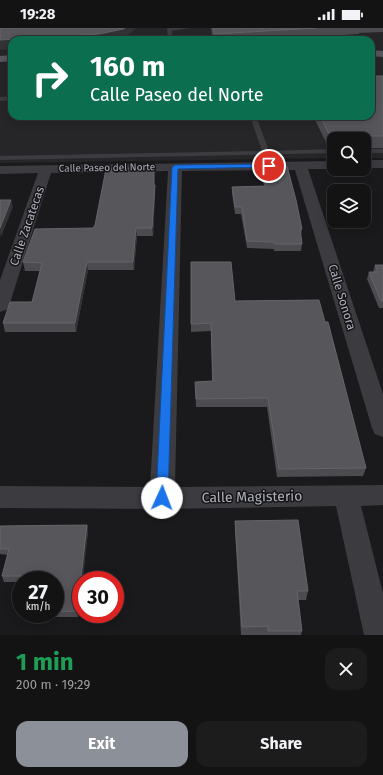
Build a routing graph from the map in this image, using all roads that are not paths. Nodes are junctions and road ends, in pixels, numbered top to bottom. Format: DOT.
graph roads {
  1 [pos="188,28"];
  2 [pos="170,29"];
  3 [pos="254,120"];
  4 [pos="383,150"];
  5 [pos="327,151"];
  6 [pos="371,151"];
  7 [pos="266,153"];
  8 [pos="0,158"];
  9 [pos="371,164"];
  10 [pos="383,164"];
  11 [pos="300,165"];
  12 [pos="327,165"];
  13 [pos="175,167"];
  14 [pos="46,169"];
  15 [pos="0,170"];
  16 [pos="0,306"];
  17 [pos="383,428"];
  18 [pos="346,495"];
  19 [pos="383,495"];
  20 [pos="0,497"];
  21 [pos="162,498"];
  22 [pos="379,635"];
  1 -- 2 [label="lane"];
  3 -- 7 [label="lane"];
  4 -- 6 [label="lane"];
  5 -- 7 [label="lane"];
  7 -- 8 [label="lane"];
  9 -- 10 [label="street"];
  11 -- 12 [label="street, Calle Paseo del Norte"];
  11 -- 13 [label="street, Calle Paseo del Norte"];
  11 -- 17 [label="street, Calle Sonora"];
  13 -- 14 [label="street, Calle Paseo del Norte"];
  13 -- 21 [label="street"];
  14 -- 15 [label="street, Calle Paseo del Norte"];
  14 -- 16 [label="street, Calle Zacatecas"];
  18 -- 19 [label="street, Calle Magisterio"];
  18 -- 21 [label="street, Calle Magisterio"];
  18 -- 22 [label="street"];
  20 -- 21 [label="street, Calle Magisterio"];
}
